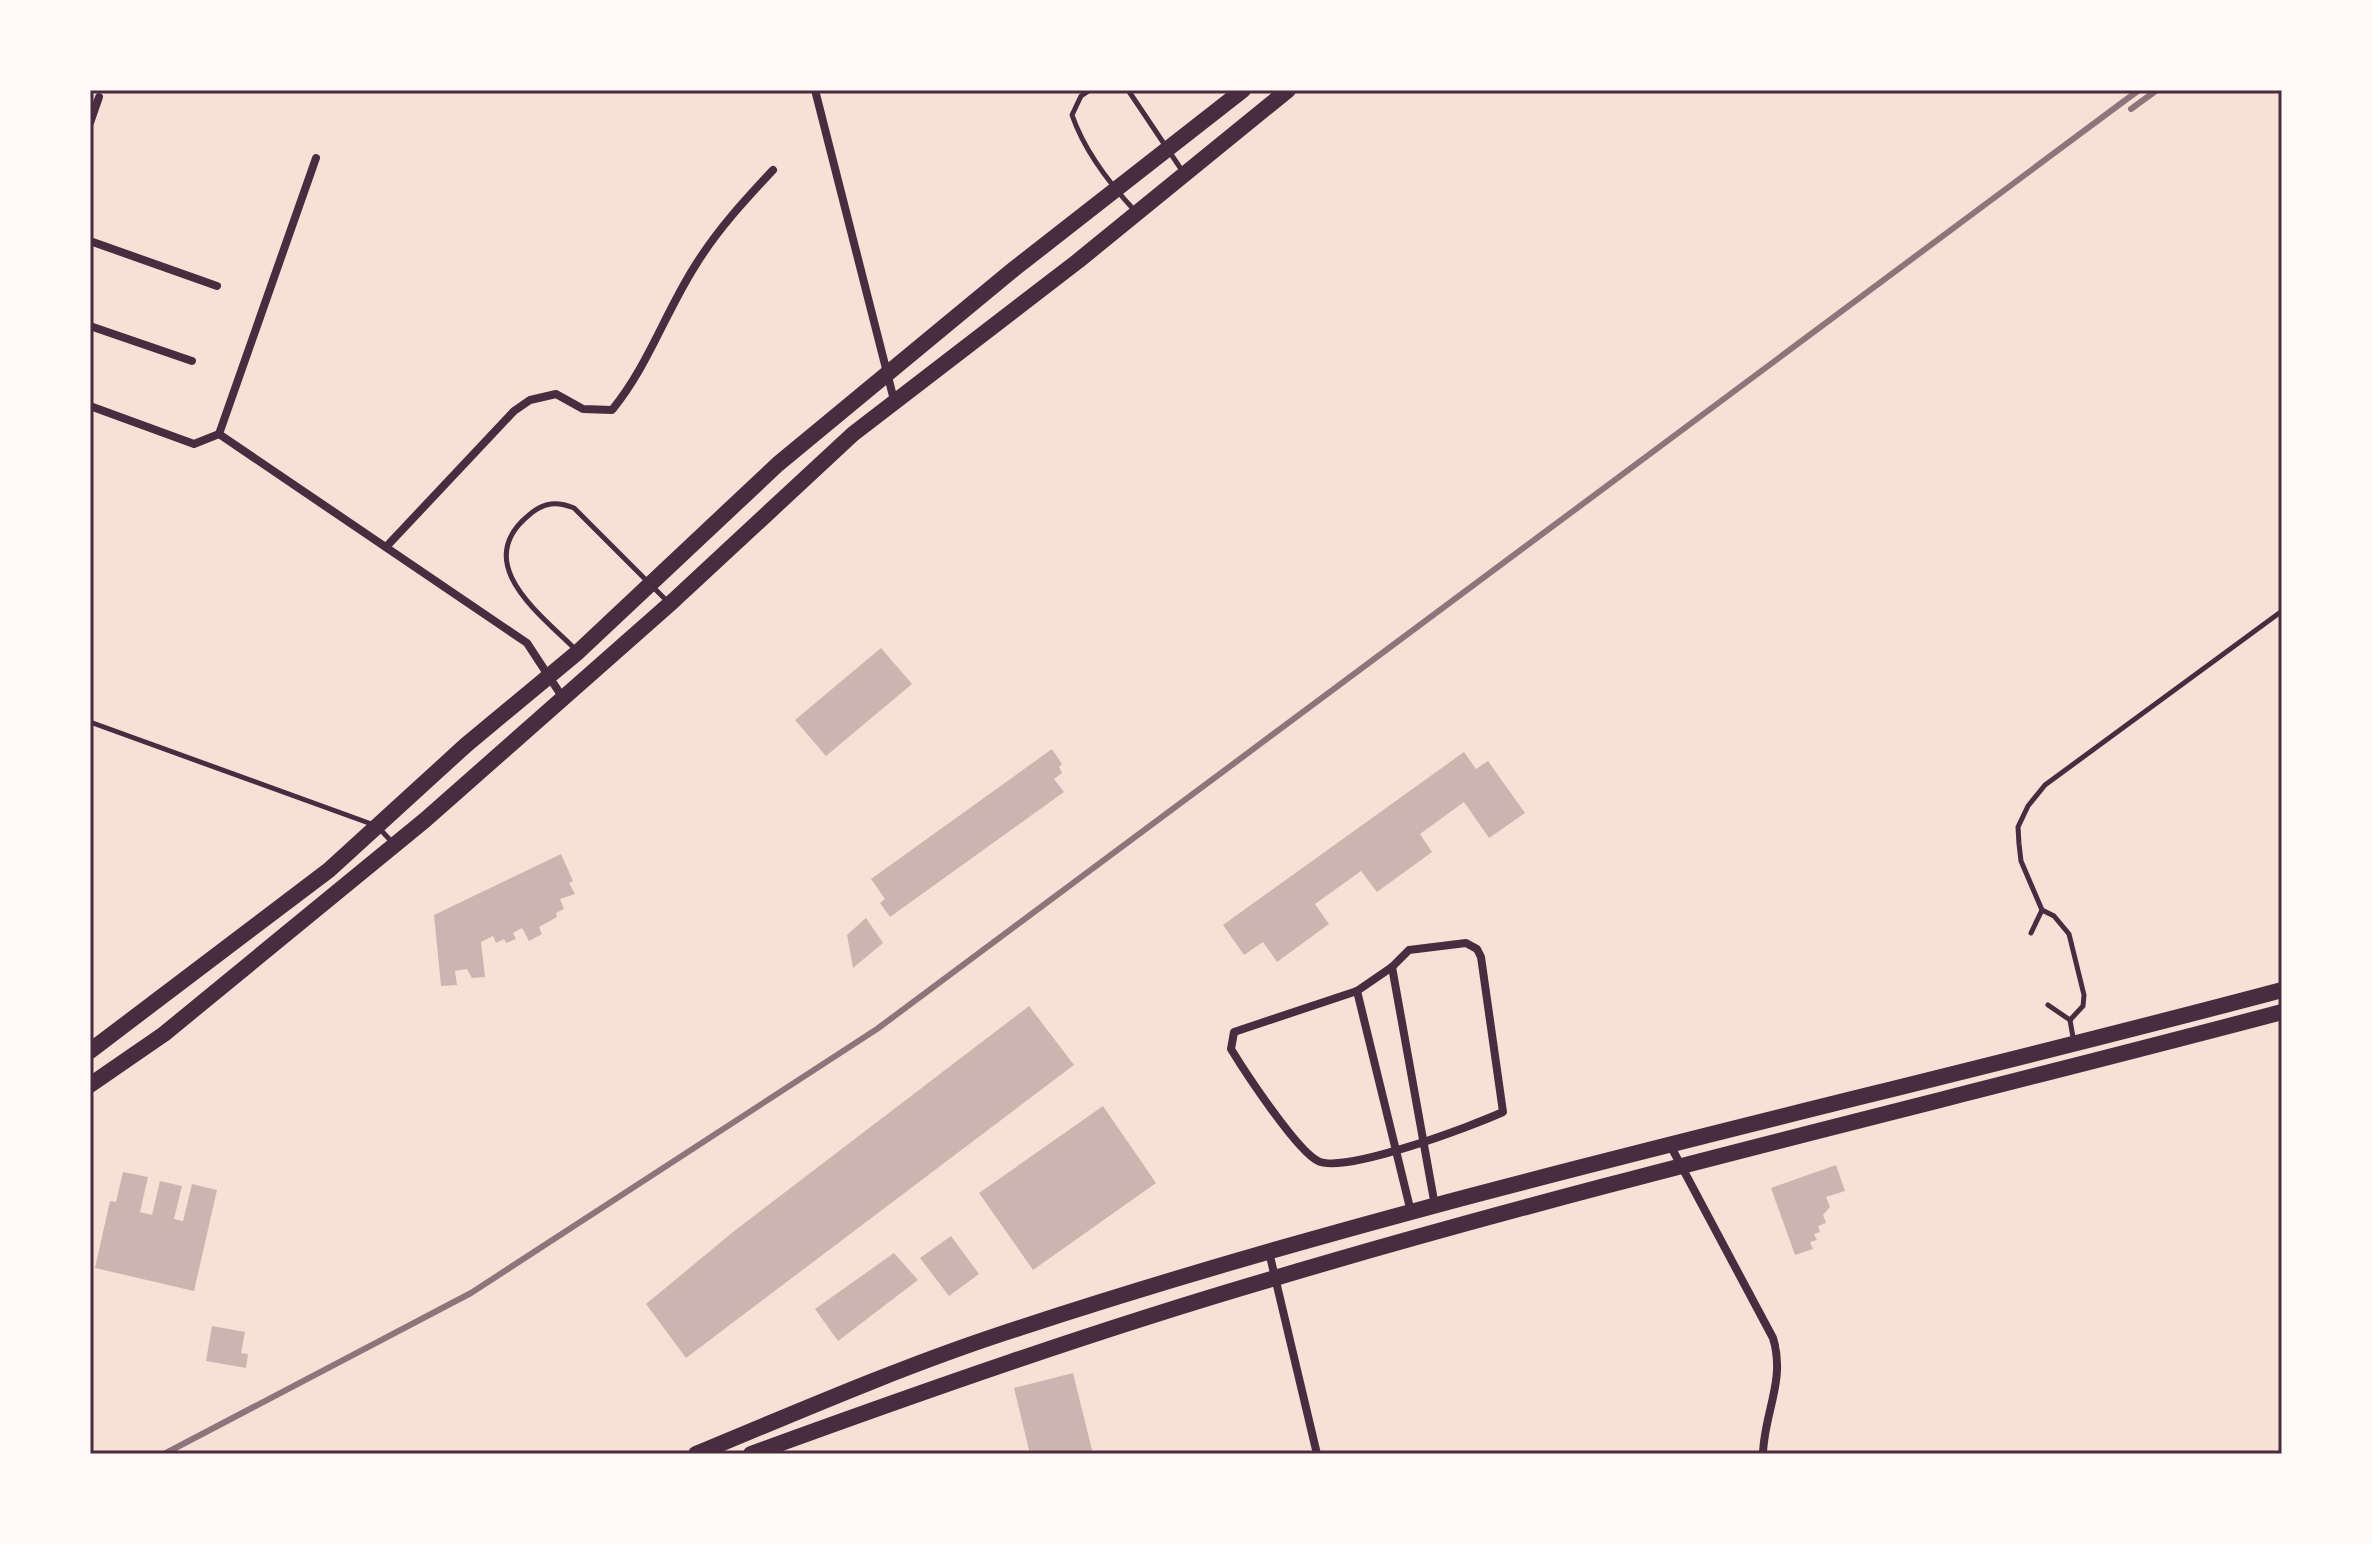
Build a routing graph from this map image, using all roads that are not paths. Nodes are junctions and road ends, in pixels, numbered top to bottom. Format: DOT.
graph roads {
  1 [pos="815,90"];
  2 [pos="1090,90"];
  3 [pos="1128,90"];
  4 [pos="1243,90"];
  5 [pos="1288,90"];
  6 [pos="99,97"];
  7 [pos="90,123"];
  8 [pos="1168,149"];
  9 [pos="316,158"];
  10 [pos="773,170"];
  11 [pos="1184,174"];
  12 [pos="1115,190"];
  13 [pos="1136,212"];
  14 [pos="90,241"];
  15 [pos="217,286"];
  16 [pos="90,326"];
  17 [pos="192,361"];
  18 [pos="886,375"];
  19 [pos="894,400"];
  20 [pos="90,406"];
  21 [pos="219,434"];
  22 [pos="386,547"];
  23 [pos="651,584"];
  24 [pos="669,604"];
  25 [pos="2282,611"];
  26 [pos="578,652"];
  27 [pos="547,678"];
  28 [pos="563,699"];
  29 [pos="90,722"];
  30 [pos="377,826"];
  31 [pos="395,845"];
  32 [pos="2042,910"];
  33 [pos="2031,933"];
  34 [pos="1392,967"];
  35 [pos="2282,990"];
  36 [pos="1357,991"];
  37 [pos="2048,1005"];
  38 [pos="2282,1012"];
  39 [pos="2070,1020"];
  40 [pos="2074,1043"];
  41 [pos="2053,1048"];
  42 [pos="90,1051"];
  43 [pos="2058,1070"];
  44 [pos="90,1085"];
  45 [pos="1863,1094"];
  46 [pos="1867,1117"];
  47 [pos="1669,1142"];
  48 [pos="1423,1143"];
  49 [pos="1398,1149"];
  50 [pos="1682,1167"];
  51 [pos="1435,1206"];
  52 [pos="1412,1212"];
  53 [pos="1268,1252"];
  54 [pos="1276,1277"];
  55 [pos="696,1454"];
  56 [pos="751,1454"];
  57 [pos="1317,1454"];
  58 [pos="1763,1454"];
  1 -- 18 [label="street"];
  2 -- 12 [label="lane"];
  3 -- 8 [label="lane"];
  4 -- 8 [label="main road"];
  5 -- 11 [label="main road"];
  6 -- 7 [label="street"];
  8 -- 11 [label="lane"];
  8 -- 12 [label="main road"];
  9 -- 21 [label="street"];
  10 -- 22 [label="street"];
  11 -- 13 [label="main road"];
  12 -- 13 [label="lane"];
  12 -- 18 [label="main road"];
  13 -- 19 [label="main road"];
  14 -- 15 [label="street"];
  16 -- 17 [label="street"];
  18 -- 19 [label="street"];
  18 -- 23 [label="main road"];
  19 -- 24 [label="main road"];
  20 -- 21 [label="street"];
  21 -- 22 [label="street"];
  22 -- 27 [label="street"];
  23 -- 24 [label="lane"];
  23 -- 26 [label="main road"];
  23 -- 26 [label="lane"];
  24 -- 28 [label="main road"];
  25 -- 32 [label="lane"];
  26 -- 27 [label="main road"];
  27 -- 28 [label="street"];
  27 -- 30 [label="main road"];
  28 -- 31 [label="main road"];
  29 -- 30 [label="lane"];
  30 -- 31 [label="lane"];
  30 -- 42 [label="main road"];
  31 -- 44 [label="main road"];
  32 -- 33 [label="lane"];
  32 -- 39 [label="lane"];
  34 -- 36 [label="street"];
  34 -- 48 [label="street"];
  34 -- 48 [label="street"];
  35 -- 40 [label="main road"];
  36 -- 49 [label="street"];
  36 -- 49 [label="street"];
  37 -- 39 [label="lane"];
  38 -- 43 [label="main road"];
  39 -- 40 [label="lane"];
  40 -- 41 [label="main road"];
  41 -- 43 [label="lane"];
  41 -- 45 [label="main road"];
  43 -- 46 [label="main road"];
  45 -- 46 [label="main road"];
  45 -- 47 [label="main road"];
  46 -- 50 [label="main road"];
  47 -- 50 [label="street"];
  47 -- 51 [label="main road"];
  48 -- 49 [label="street"];
  48 -- 51 [label="street"];
  49 -- 52 [label="street"];
  50 -- 54 [label="main road"];
  50 -- 58 [label="street"];
  51 -- 52 [label="main road"];
  52 -- 53 [label="main road"];
  53 -- 54 [label="street"];
  53 -- 55 [label="main road"];
  54 -- 56 [label="main road"];
  54 -- 57 [label="street"];
}
